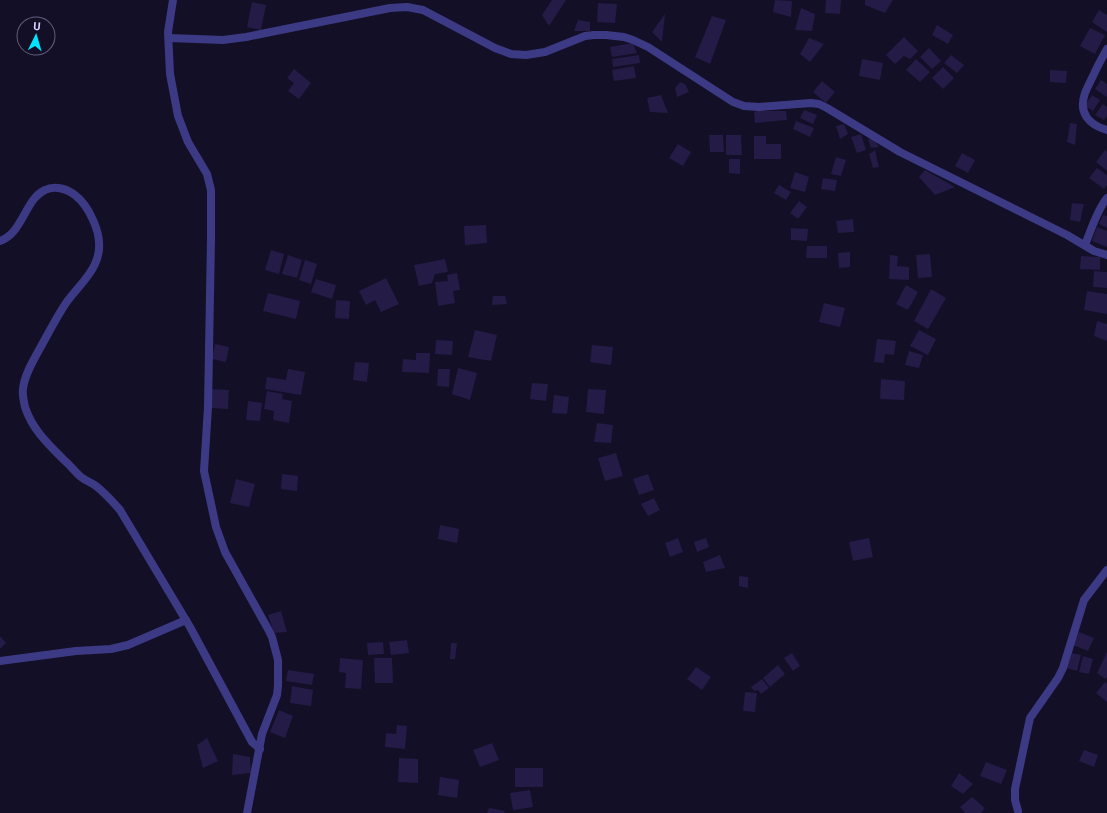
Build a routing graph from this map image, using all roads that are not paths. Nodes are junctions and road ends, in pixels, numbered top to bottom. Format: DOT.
graph roads {
  1 [pos="173,0"];
  2 [pos="169,38"];
  3 [pos="1107,49"];
  4 [pos="1107,130"];
  5 [pos="1107,198"];
  6 [pos="0,241"];
  7 [pos="1085,245"];
  8 [pos="1107,255"];
  9 [pos="1107,570"];
  10 [pos="186,620"];
  11 [pos="0,660"];
  12 [pos="260,749"];
  13 [pos="1018,811"];
  14 [pos="247,813"];
  1 -- 2 [label="street"];
  2 -- 7 [label="street"];
  2 -- 12 [label="street"];
  3 -- 4 [label="street"];
  5 -- 7 [label="street"];
  6 -- 10 [label="street"];
  7 -- 8 [label="street"];
  9 -- 13 [label="street"];
  10 -- 11 [label="street"];
  10 -- 12 [label="street"];
  12 -- 14 [label="street"];
}
